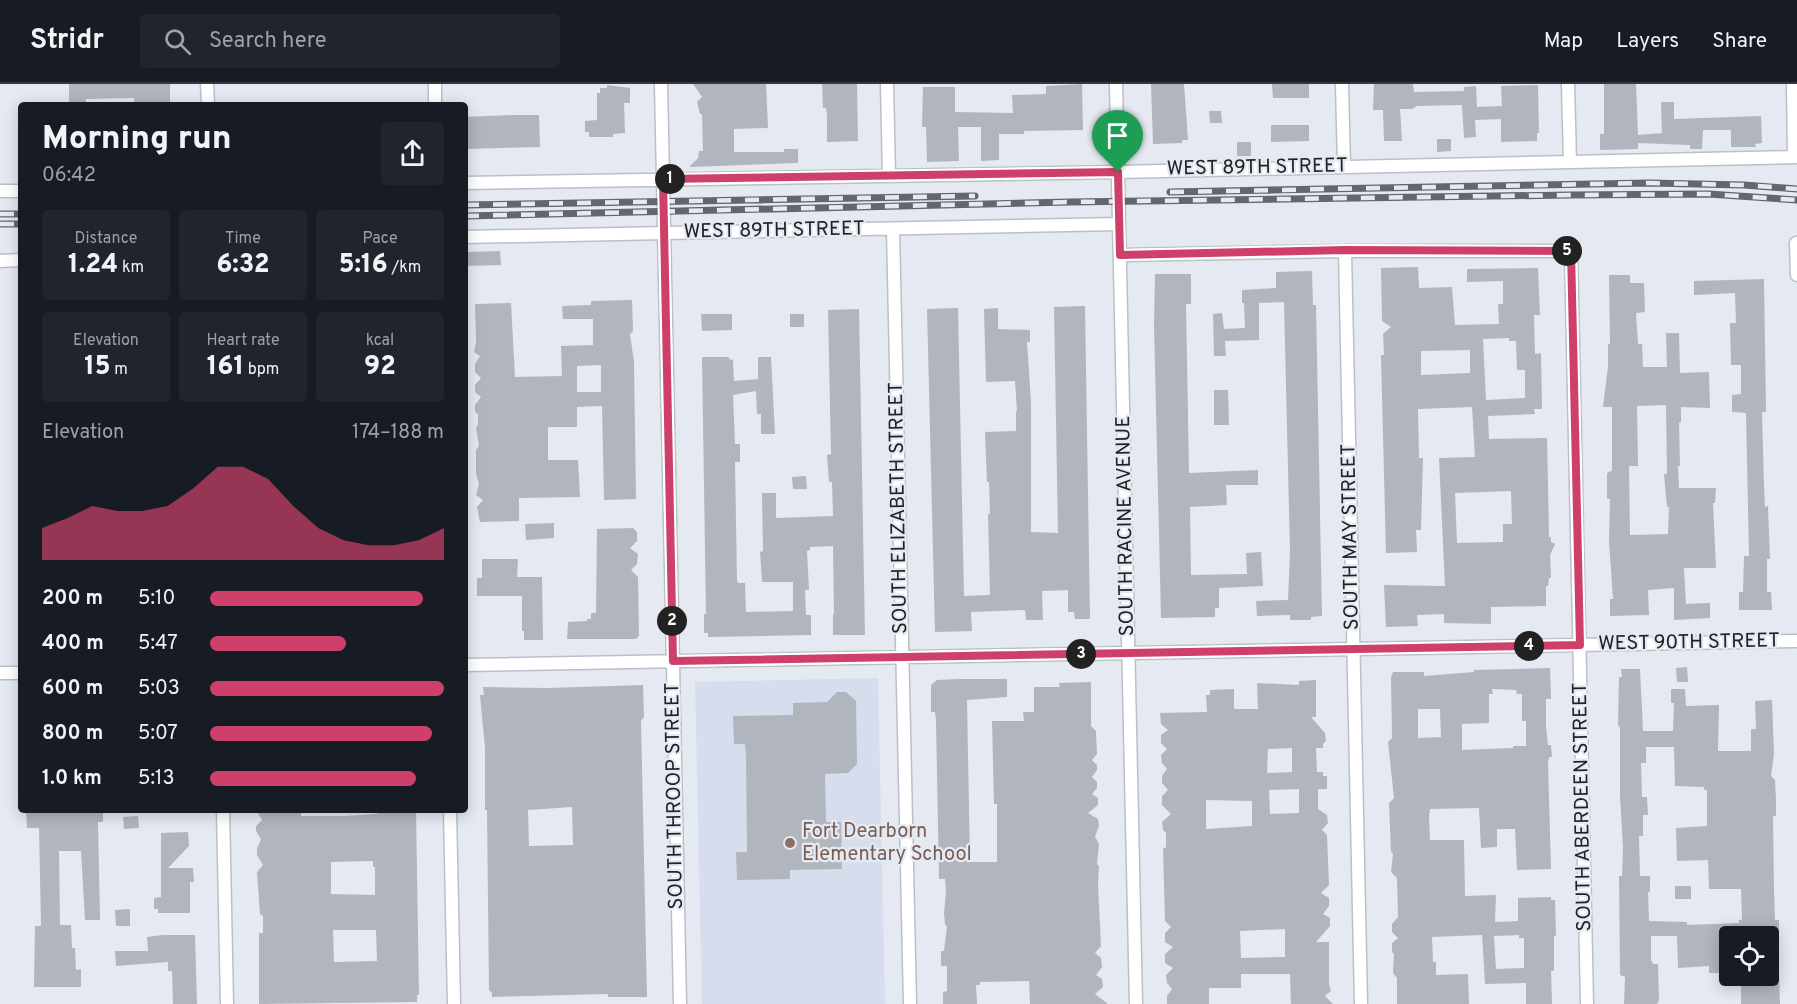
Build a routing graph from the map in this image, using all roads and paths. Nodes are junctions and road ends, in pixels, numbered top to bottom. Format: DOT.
graph roads {
  1 [pos="207,84"];
  2 [pos="435,84"];
  3 [pos="661,84"];
  4 [pos="887,84"];
  5 [pos="1116,84"];
  6 [pos="1342,84"];
  7 [pos="1568,84"];
  8 [pos="1792,84"];
  9 [pos="208,102"];
  10 [pos="435,102"];
  11 [pos="1796,157"];
  12 [pos="1570,162"];
  13 [pos="1344,166"];
  14 [pos="1118,172"];
  15 [pos="889,175"];
  16 [pos="663,179"];
  17 [pos="468,183"];
  18 [pos="0,191"];
  19 [pos="18,191"];
  20 [pos="1119,224"];
  21 [pos="893,229"];
  22 [pos="664,232"];
  23 [pos="468,237"];
  24 [pos="1796,243"];
  25 [pos="1345,250"];
  26 [pos="1120,255"];
  27 [pos="0,261"];
  28 [pos="18,261"];
  29 [pos="1797,275"];
  30 [pos="1797,641"];
  31 [pos="1580,645"];
  32 [pos="1353,649"];
  33 [pos="1128,653"];
  34 [pos="902,657"];
  35 [pos="673,661"];
  36 [pos="468,665"];
  37 [pos="0,673"];
  38 [pos="18,673"];
  39 [pos="223,813"];
  40 [pos="450,813"];
  41 [pos="227,1004"];
  42 [pos="454,1004"];
  43 [pos="680,1004"];
  44 [pos="910,1004"];
  45 [pos="1136,1004"];
  46 [pos="1360,1004"];
  47 [pos="1587,1004"];
  1 -- 9 [label="street"];
  2 -- 10 [label="street"];
  3 -- 16 [label="street, SOUTH THROOP STREET"];
  4 -- 15 [label="street"];
  5 -- 14 [label="street, SOUTH RACINE AVENUE"];
  6 -- 13 [label="street"];
  7 -- 12 [label="street"];
  8 -- 11 [label="street"];
  11 -- 12 [label="street, WEST 89TH STREET"];
  12 -- 13 [label="street, WEST 89TH STREET"];
  13 -- 14 [label="street, WEST 89TH STREET"];
  14 -- 15 [label="street, WEST 89TH STREET"];
  14 -- 20 [label="street, SOUTH RACINE AVENUE"];
  15 -- 16 [label="street, WEST 89TH STREET"];
  16 -- 17 [label="street, WEST 89TH STREET"];
  16 -- 22 [label="street, SOUTH THROOP STREET"];
  18 -- 19 [label="street"];
  20 -- 21 [label="street, WEST 89TH STREET"];
  20 -- 26 [label="street, SOUTH RACINE AVENUE"];
  21 -- 22 [label="street, WEST 89TH STREET"];
  21 -- 34 [label="street, SOUTH ELIZABETH STREET"];
  22 -- 23 [label="street, WEST 89TH STREET"];
  22 -- 35 [label="street, SOUTH THROOP STREET"];
  24 -- 29 [label="street"];
  25 -- 26 [label="street"];
  25 -- 31 [label="street, SOUTH ABERDEEN STREET"];
  25 -- 32 [label="street, SOUTH MAY STREET"];
  26 -- 33 [label="street, SOUTH RACINE AVENUE"];
  27 -- 28 [label="street"];
  30 -- 31 [label="street, WEST 90TH STREET"];
  31 -- 32 [label="street, WEST 90TH STREET"];
  31 -- 47 [label="street, SOUTH ABERDEEN STREET"];
  32 -- 33 [label="street, WEST 90TH STREET"];
  32 -- 46 [label="street, SOUTH MAY STREET"];
  33 -- 34 [label="street, WEST 90TH STREET"];
  33 -- 45 [label="street, SOUTH RACINE AVENUE"];
  34 -- 35 [label="street, WEST 90TH STREET"];
  34 -- 44 [label="street, SOUTH ELIZABETH STREET"];
  35 -- 36 [label="street, WEST 90TH STREET"];
  35 -- 43 [label="street, SOUTH THROOP STREET"];
  37 -- 38 [label="street"];
  39 -- 41 [label="street"];
  40 -- 42 [label="street"];
}
